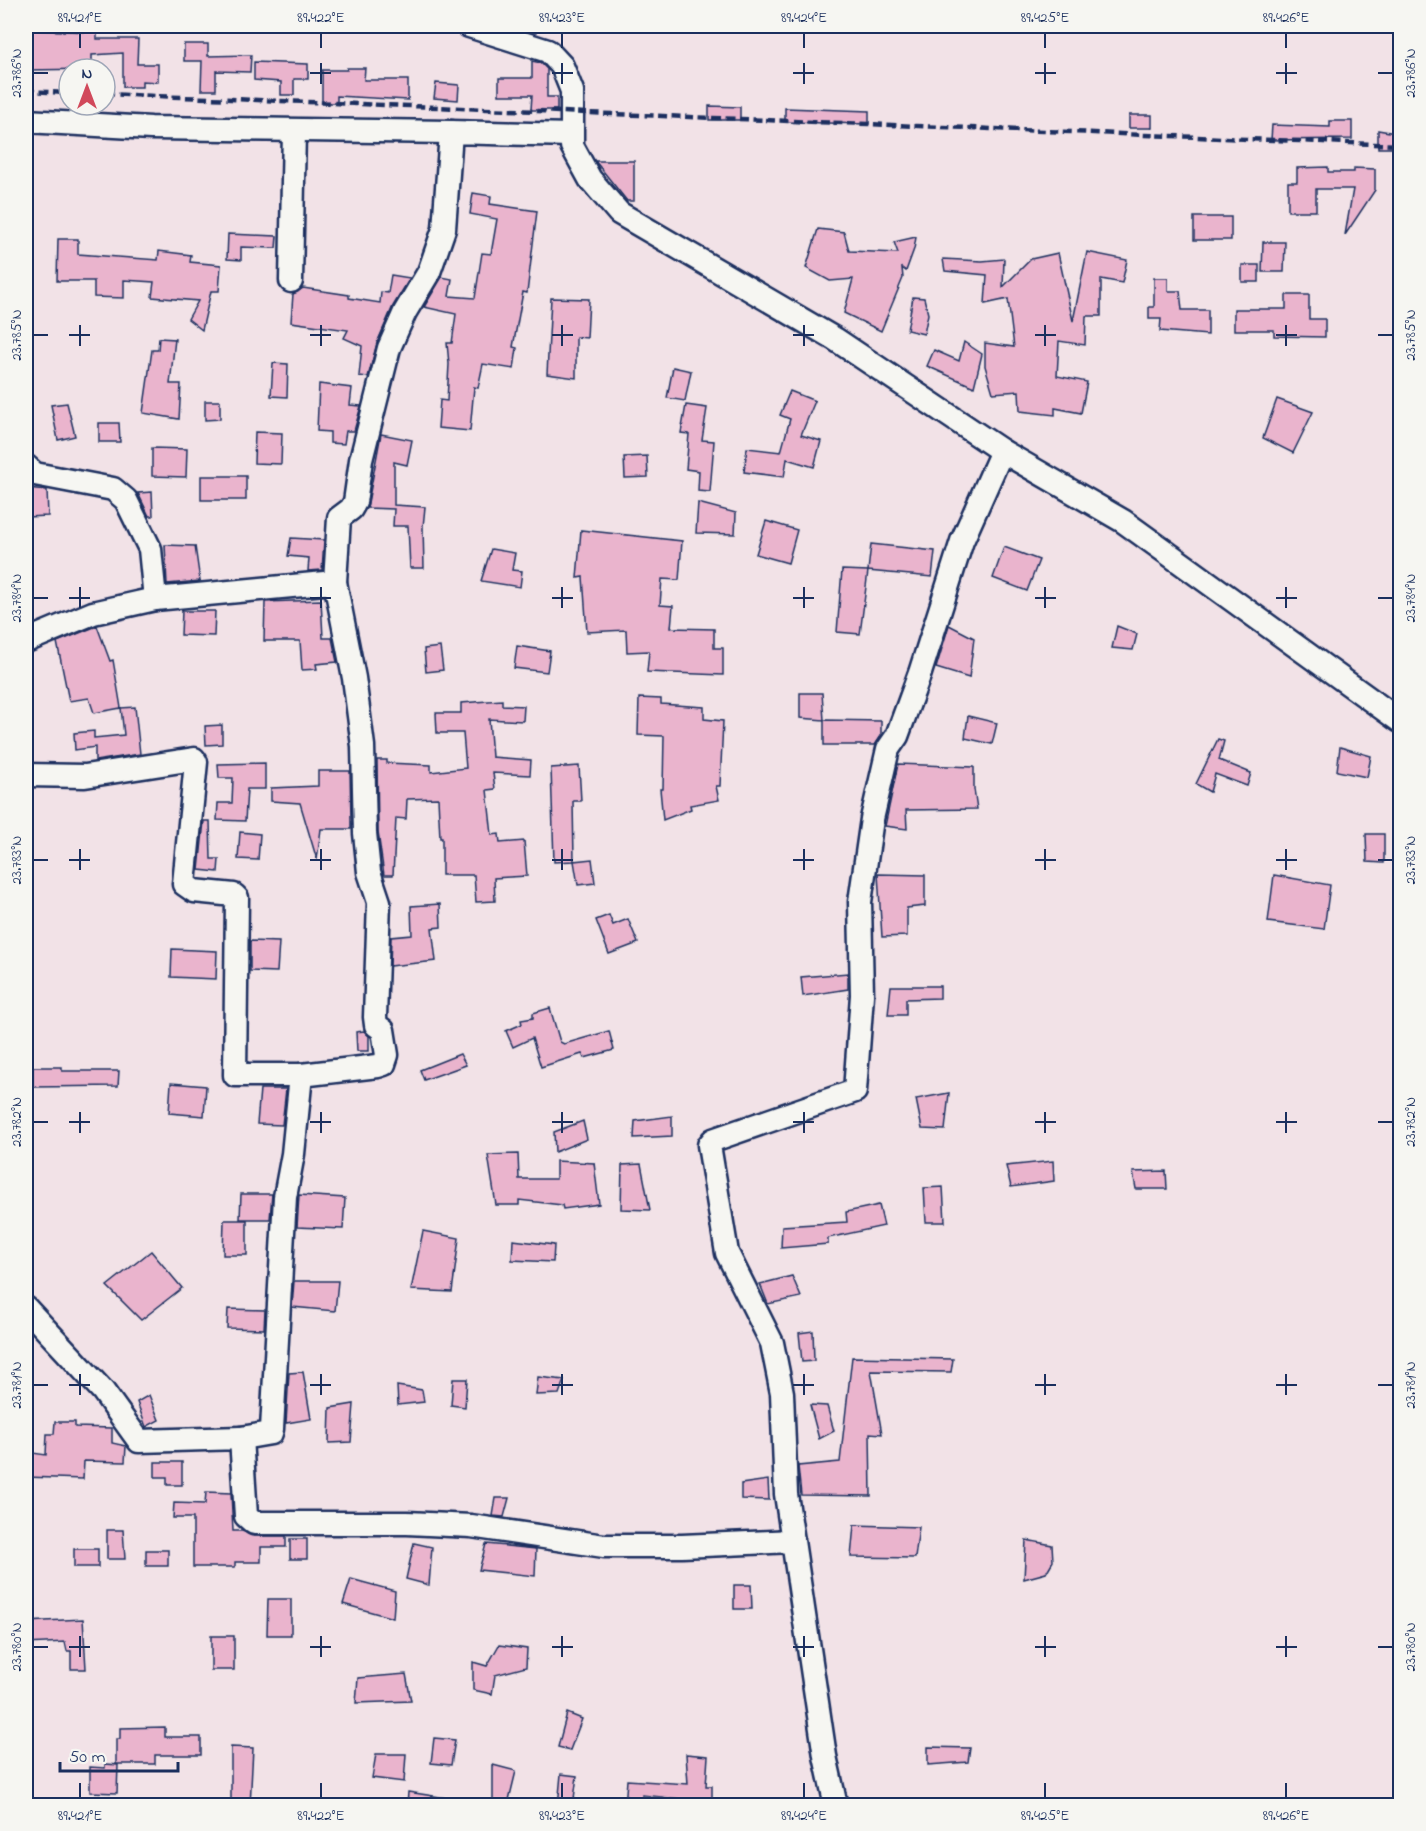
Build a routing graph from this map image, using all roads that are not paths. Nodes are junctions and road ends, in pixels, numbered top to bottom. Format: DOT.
graph roads {
  1 [pos="469,26"];
  2 [pos="26,122"];
  3 [pos="294,131"];
  4 [pos="451,132"];
  5 [pos="571,135"];
  6 [pos="291,281"];
  7 [pos="1002,451"];
  8 [pos="26,466"];
  9 [pos="335,582"];
  10 [pos="155,599"];
  11 [pos="26,641"];
  12 [pos="1401,721"];
  13 [pos="26,775"];
  14 [pos="301,1075"];
  15 [pos="26,1308"];
  16 [pos="241,1438"];
  17 [pos="793,1541"];
  18 [pos="836,1806"];
  1 -- 5 [label="street"];
  2 -- 3 [label="street"];
  3 -- 4 [label="street"];
  3 -- 6 [label="street"];
  4 -- 5 [label="street"];
  4 -- 9 [label="street"];
  5 -- 7 [label="street"];
  7 -- 12 [label="street"];
  7 -- 17 [label="street"];
  8 -- 10 [label="street"];
  9 -- 10 [label="street"];
  9 -- 14 [label="street"];
  10 -- 11 [label="street"];
  13 -- 14 [label="street"];
  14 -- 16 [label="street"];
  15 -- 16 [label="street"];
  16 -- 17 [label="street"];
  17 -- 18 [label="street"];
}
